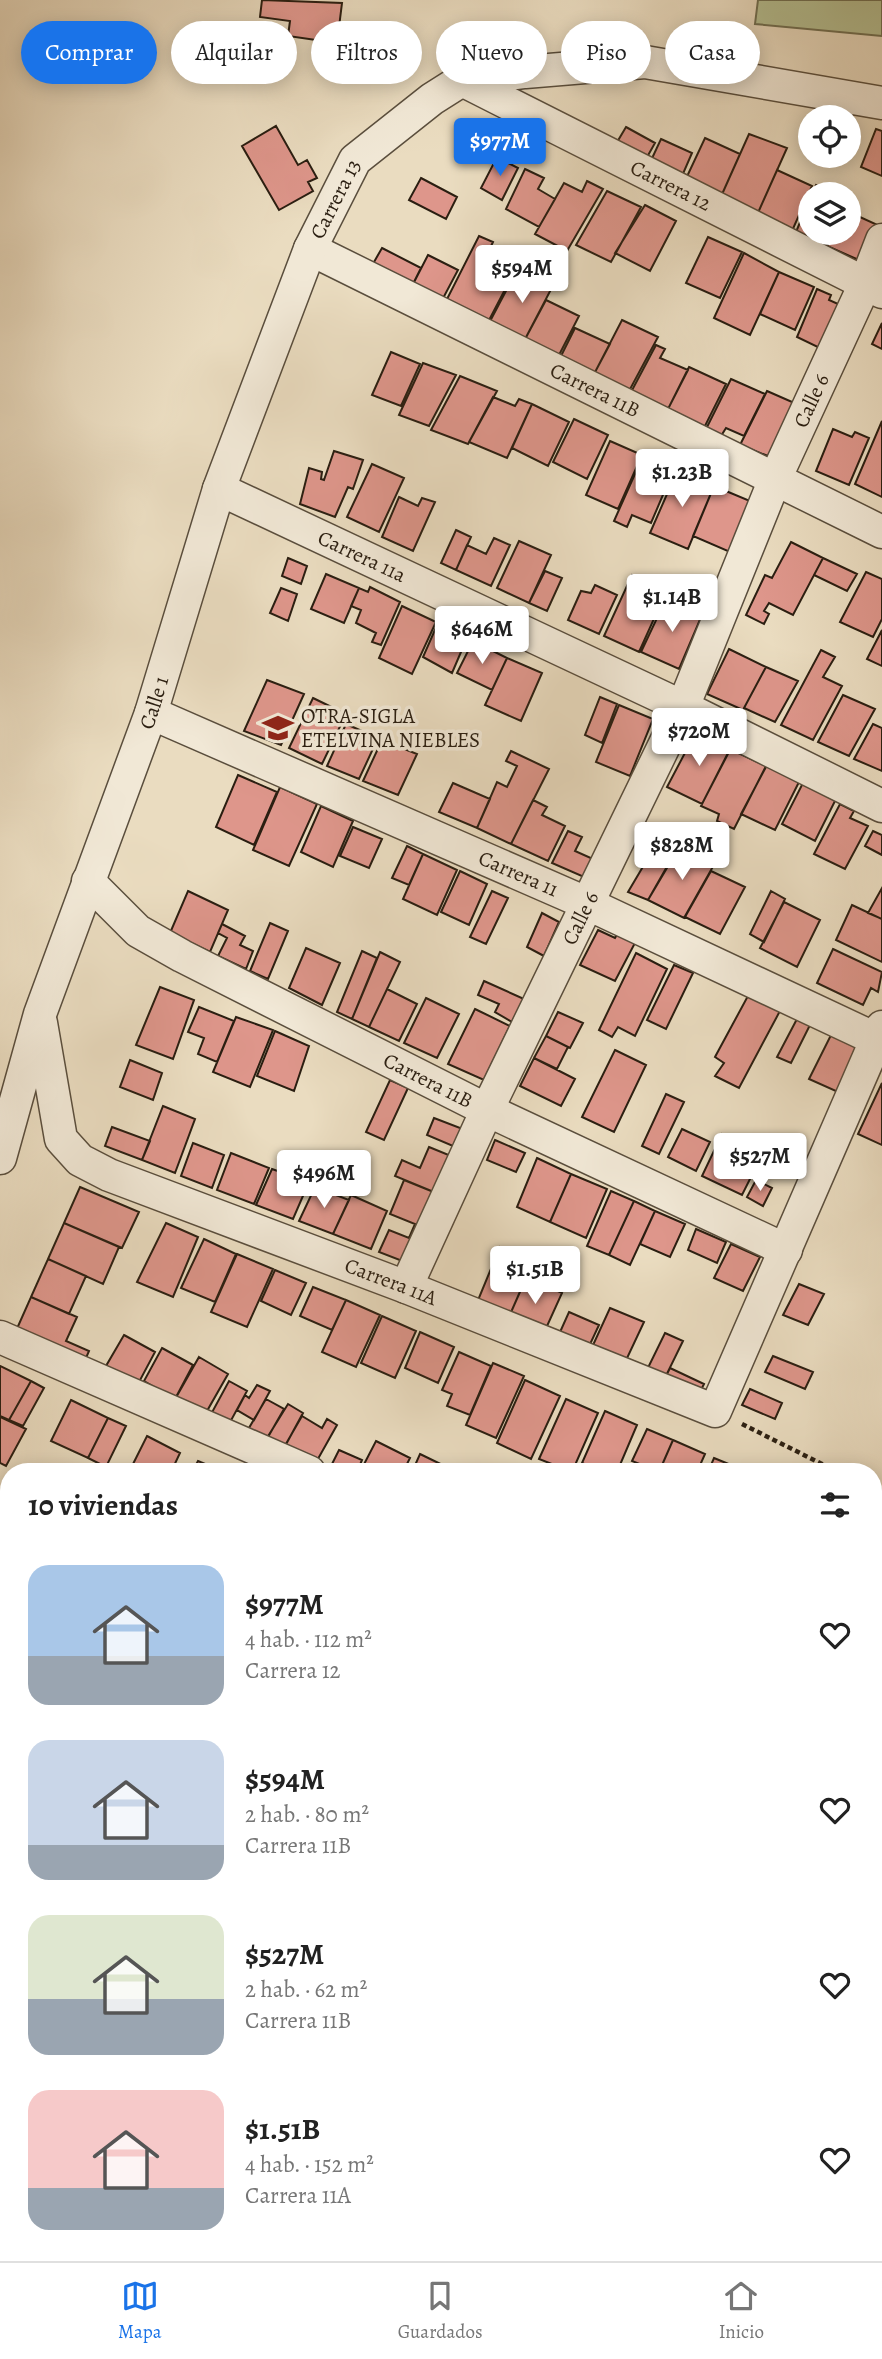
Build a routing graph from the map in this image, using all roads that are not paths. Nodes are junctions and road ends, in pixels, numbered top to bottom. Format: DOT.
graph roads {
  1 [pos="547,72"];
  2 [pos="456,84"];
  3 [pos="470,84"];
  4 [pos="882,103"];
  5 [pos="882,240"];
  6 [pos="310,249"];
  7 [pos="874,288"];
  8 [pos="775,479"];
  9 [pos="219,489"];
  10 [pos="882,532"];
  11 [pos="683,707"];
  12 [pos="151,713"];
  13 [pos="882,806"];
  14 [pos="88,881"];
  15 [pos="586,903"];
  16 [pos="40,1014"];
  17 [pos="880,1036"];
  18 [pos="487,1110"];
  19 [pos="0,1158"];
  20 [pos="786,1250"];
  21 [pos="406,1287"];
  22 [pos="0,1337"];
  23 [pos="288,1463"];
  1 -- 4 [label="street, Carrera 13"];
  2 -- 6 [label="street, Carrera 13"];
  3 -- 7 [label="street, Carrera 12"];
  5 -- 7 [label="street, Calle 6"];
  6 -- 8 [label="street, Carrera 11B"];
  6 -- 9 [label="street, Calle 1"];
  7 -- 8 [label="street, Calle 6"];
  8 -- 10 [label="street, Carrera 11B"];
  8 -- 11 [label="street, Calle 6"];
  9 -- 11 [label="street, Carrera 11a"];
  9 -- 12 [label="street, Calle 1"];
  11 -- 13 [label="street, Carrera 11a"];
  11 -- 15 [label="street, Calle 6"];
  12 -- 14 [label="street, Calle 1"];
  12 -- 15 [label="street, Carrera 11"];
  14 -- 16 [label="street, Calle 1"];
  14 -- 18 [label="street, Carrera 11B"];
  15 -- 17 [label="street, Carrera 11"];
  15 -- 18 [label="street, Calle 6"];
  16 -- 19 [label="street, Calle 1"];
  16 -- 21 [label="street, Carrera 11A"];
  17 -- 20 [label="street"];
  18 -- 20 [label="street, Carrera 11B"];
  18 -- 21 [label="street, Calle 6"];
  20 -- 21 [label="street, Carrera 11A"];
  22 -- 23 [label="street"];
}
